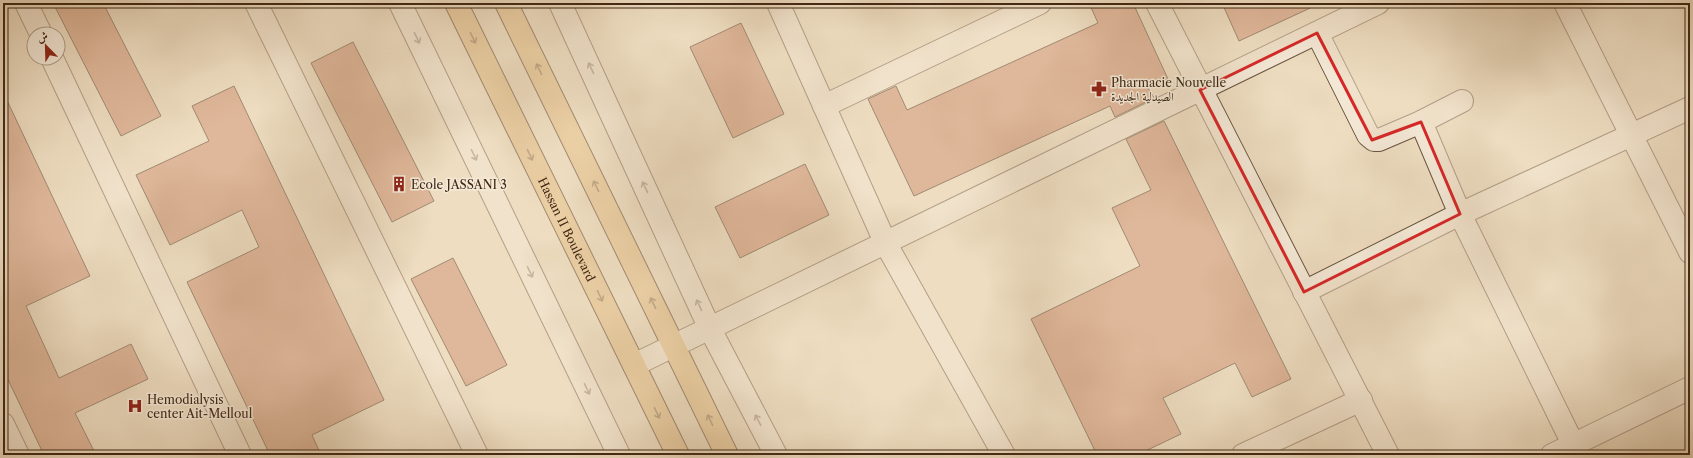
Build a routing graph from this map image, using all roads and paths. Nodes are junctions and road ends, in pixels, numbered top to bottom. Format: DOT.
graph roads {
  1 [pos="26,3"];
  2 [pos="256,3"];
  3 [pos="400,3"];
  4 [pos="456,3"];
  5 [pos="506,3"];
  6 [pos="560,3"];
  7 [pos="778,3"];
  8 [pos="1040,3"];
  9 [pos="1157,3"];
  10 [pos="1378,3"];
  11 [pos="1565,3"];
  12 [pos="37,26"];
  13 [pos="1317,33"];
  14 [pos="56,66"];
  15 [pos="1200,90"];
  16 [pos="1462,101"];
  17 [pos="824,106"];
  18 [pos="1690,108"];
  19 [pos="1421,122"];
  20 [pos="1632,136"];
  21 [pos="1460,214"];
  22 [pos="886,244"];
  23 [pos="1690,252"];
  24 [pos="1304,292"];
  25 [pos="710,329"];
  26 [pos="674,346"];
  27 [pos="634,365"];
  28 [pos="1690,388"];
  29 [pos="1361,400"];
  30 [pos="3,424"];
  31 [pos="1573,444"];
  32 [pos="18,455"];
  33 [pos="240,455"];
  34 [pos="477,455"];
  35 [pos="619,455"];
  36 [pos="678,455"];
  37 [pos="727,455"];
  38 [pos="776,455"];
  39 [pos="1004,455"];
  40 [pos="1243,455"];
  41 [pos="1388,455"];
  42 [pos="1552,455"];
  1 -- 12 [label="street"];
  2 -- 34 [label="street"];
  3 -- 35 [label="street, one-way"];
  4 -- 27 [label="main road, Hassan II Boulevard, one-way"];
  26 -- 5 [label="main road, one-way"];
  25 -- 6 [label="street, one-way"];
  7 -- 17 [label="street"];
  8 -- 17 [label="street"];
  9 -- 15 [label="street"];
  10 -- 13 [label="street"];
  11 -- 20 [label="street"];
  13 -- 15 [label="street"];
  13 -- 19 [label="street"];
  14 -- 33 [label="street"];
  15 -- 22 [label="street"];
  15 -- 24 [label="street"];
  16 -- 19 [label="street"];
  17 -- 22 [label="street"];
  18 -- 20 [label="street"];
  19 -- 21 [label="street"];
  20 -- 21 [label="street"];
  20 -- 23 [label="street"];
  21 -- 24 [label="street"];
  21 -- 31 [label="street"];
  22 -- 25 [label="street"];
  22 -- 39 [label="street"];
  24 -- 29 [label="street"];
  25 -- 26 [label="street"];
  38 -- 25 [label="street, one-way"];
  26 -- 27 [label="street"];
  37 -- 26 [label="main road, one-way"];
  27 -- 36 [label="main road, Hassan II Boulevard, one-way"];
  28 -- 31 [label="street"];
  29 -- 40 [label="street"];
  29 -- 41 [label="street"];
  30 -- 32 [label="street"];
  31 -- 42 [label="street"];
}
